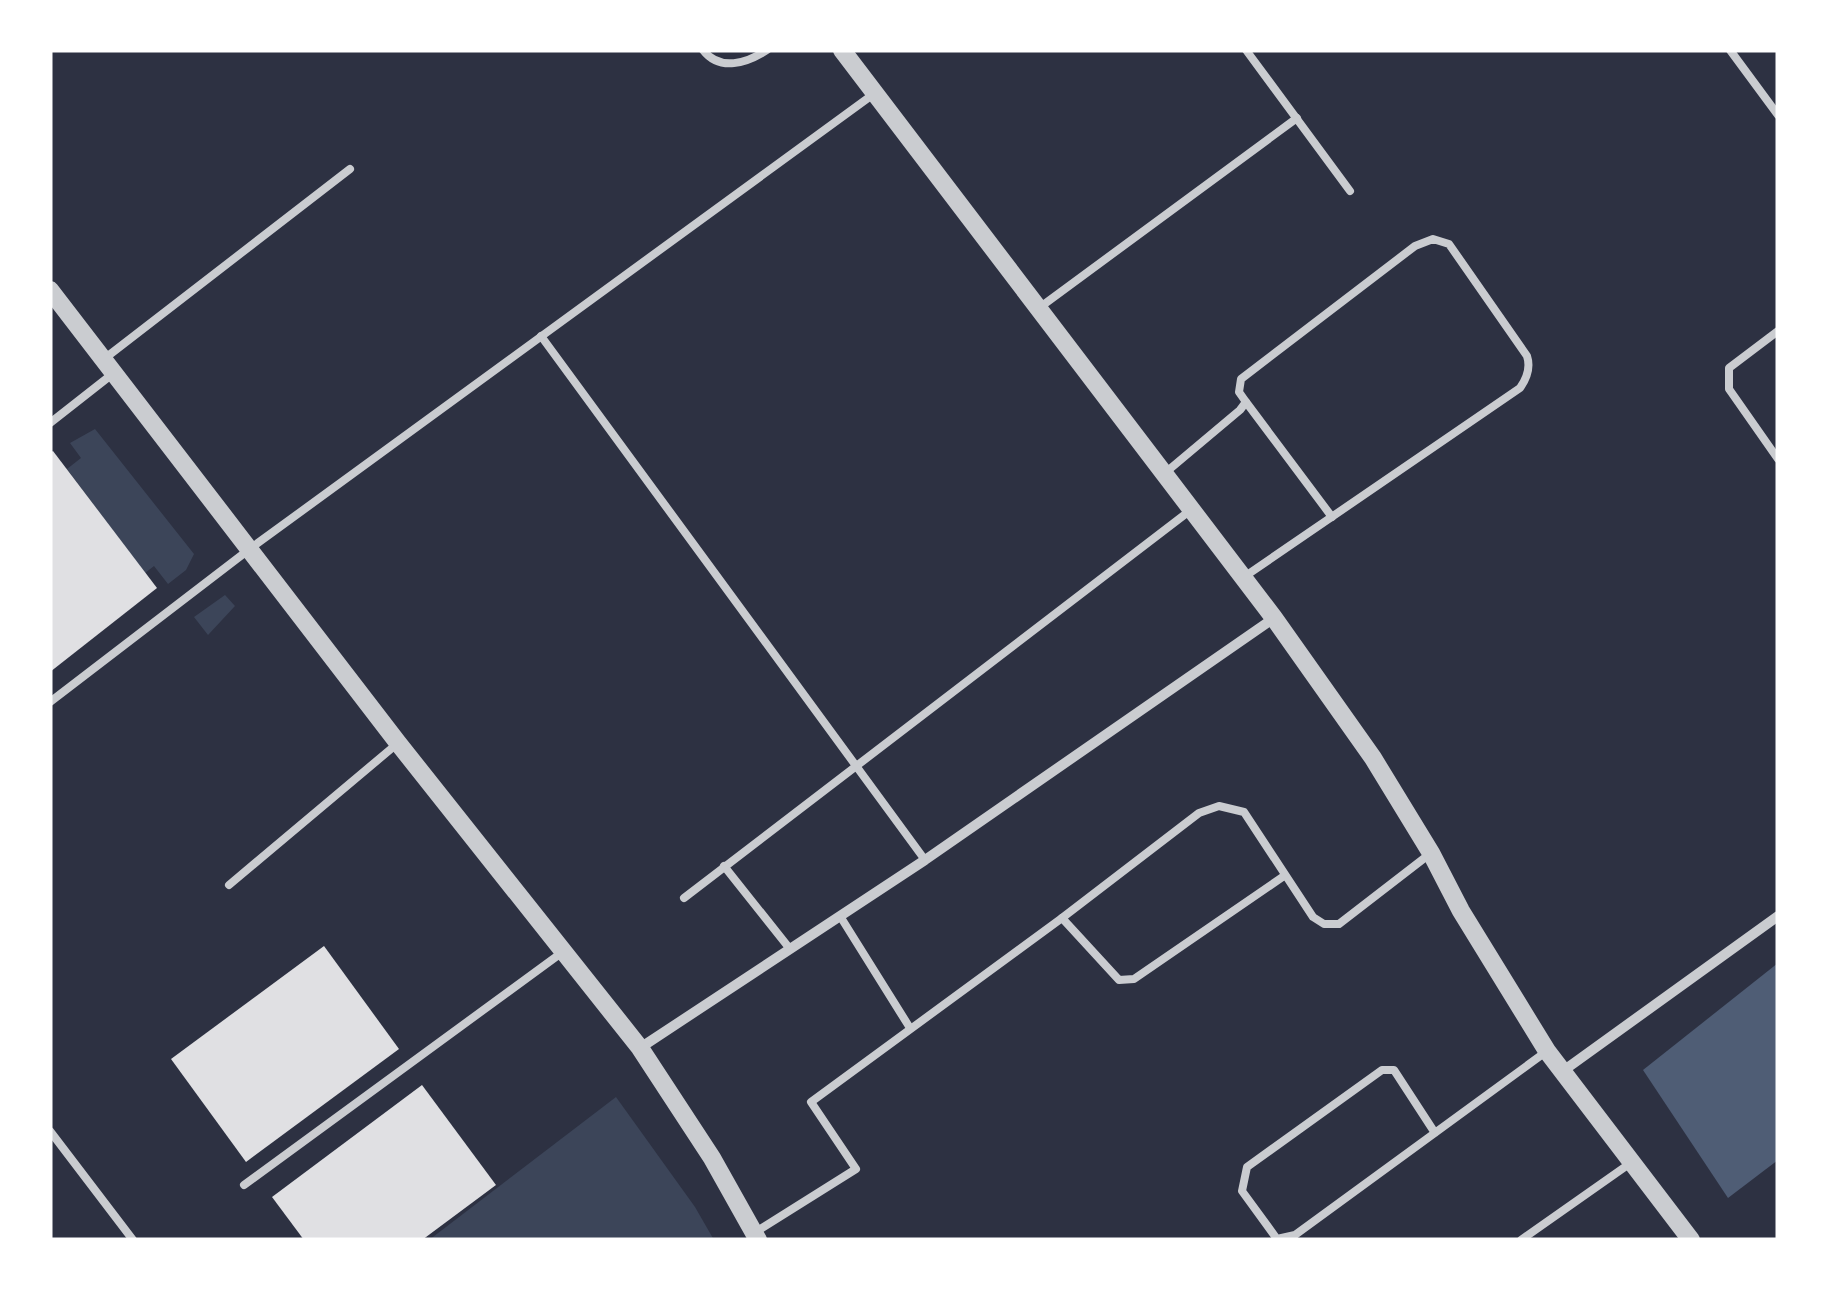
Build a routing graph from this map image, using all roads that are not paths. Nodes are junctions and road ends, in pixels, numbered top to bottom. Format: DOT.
graph roads {
  1 [pos="704,50"];
  2 [pos="767,50"];
  3 [pos="842,50"];
  4 [pos="1246,50"];
  5 [pos="1730,50"];
  6 [pos="875,93"];
  7 [pos="1778,114"];
  8 [pos="1297,118"];
  9 [pos="350,169"];
  10 [pos="1350,191"];
  11 [pos="50,290"];
  12 [pos="1040,308"];
  13 [pos="1778,331"];
  14 [pos="541,336"];
  15 [pos="109,366"];
  16 [pos="1246,402"];
  17 [pos="50,423"];
  18 [pos="1778,459"];
  19 [pos="1164,473"];
  20 [pos="1192,509"];
  21 [pos="1332,517"];
  22 [pos="251,548"];
  23 [pos="1244,577"];
  24 [pos="1274,618"];
  25 [pos="50,702"];
  26 [pos="398,742"];
  27 [pos="855,764"];
  28 [pos="1431,853"];
  29 [pos="925,860"];
  30 [pos="724,866"];
  31 [pos="1284,876"];
  32 [pos="229,885"];
  33 [pos="684,898"];
  34 [pos="840,916"];
  35 [pos="1778,916"];
  36 [pos="1062,918"];
  37 [pos="790,949"];
  38 [pos="564,951"];
  39 [pos="910,1028"];
  40 [pos="640,1048"];
  41 [pos="1547,1051"];
  42 [pos="1562,1071"];
  43 [pos="50,1131"];
  44 [pos="1436,1133"];
  45 [pos="1632,1162"];
  46 [pos="244,1184"];
  47 [pos="756,1237"];
  48 [pos="132,1240"];
  49 [pos="1521,1240"];
  50 [pos="1691,1240"];
  1 -- 2 [label="lane"];
  3 -- 6 [label="street"];
  4 -- 8 [label="lane"];
  5 -- 7 [label="lane"];
  6 -- 12 [label="street"];
  6 -- 14 [label="lane"];
  8 -- 10 [label="lane"];
  8 -- 12 [label="lane"];
  9 -- 15 [label="lane"];
  11 -- 15 [label="street"];
  12 -- 19 [label="street"];
  13 -- 18 [label="lane"];
  14 -- 22 [label="lane"];
  14 -- 27 [label="lane"];
  15 -- 17 [label="lane"];
  15 -- 22 [label="street"];
  16 -- 19 [label="lane"];
  16 -- 21 [label="lane"];
  16 -- 21 [label="lane"];
  19 -- 20 [label="street"];
  20 -- 23 [label="street"];
  20 -- 27 [label="lane"];
  21 -- 23 [label="lane"];
  22 -- 25 [label="lane"];
  22 -- 26 [label="street"];
  23 -- 24 [label="street"];
  24 -- 28 [label="street"];
  24 -- 29 [label="street"];
  26 -- 32 [label="lane"];
  26 -- 38 [label="street"];
  27 -- 29 [label="lane"];
  27 -- 30 [label="lane"];
  28 -- 31 [label="lane"];
  28 -- 41 [label="street"];
  29 -- 34 [label="street"];
  30 -- 33 [label="lane"];
  30 -- 37 [label="lane"];
  31 -- 36 [label="lane"];
  31 -- 36 [label="lane"];
  34 -- 37 [label="street"];
  34 -- 39 [label="lane"];
  35 -- 42 [label="street"];
  36 -- 39 [label="lane"];
  37 -- 40 [label="street"];
  38 -- 40 [label="street"];
  38 -- 46 [label="lane"];
  39 -- 47 [label="lane"];
  40 -- 47 [label="street"];
  41 -- 42 [label="street"];
  41 -- 44 [label="lane"];
  42 -- 45 [label="street"];
  43 -- 48 [label="lane"];
  44 -- 44 [label="lane"];
  45 -- 49 [label="lane"];
  45 -- 50 [label="street"];
}
